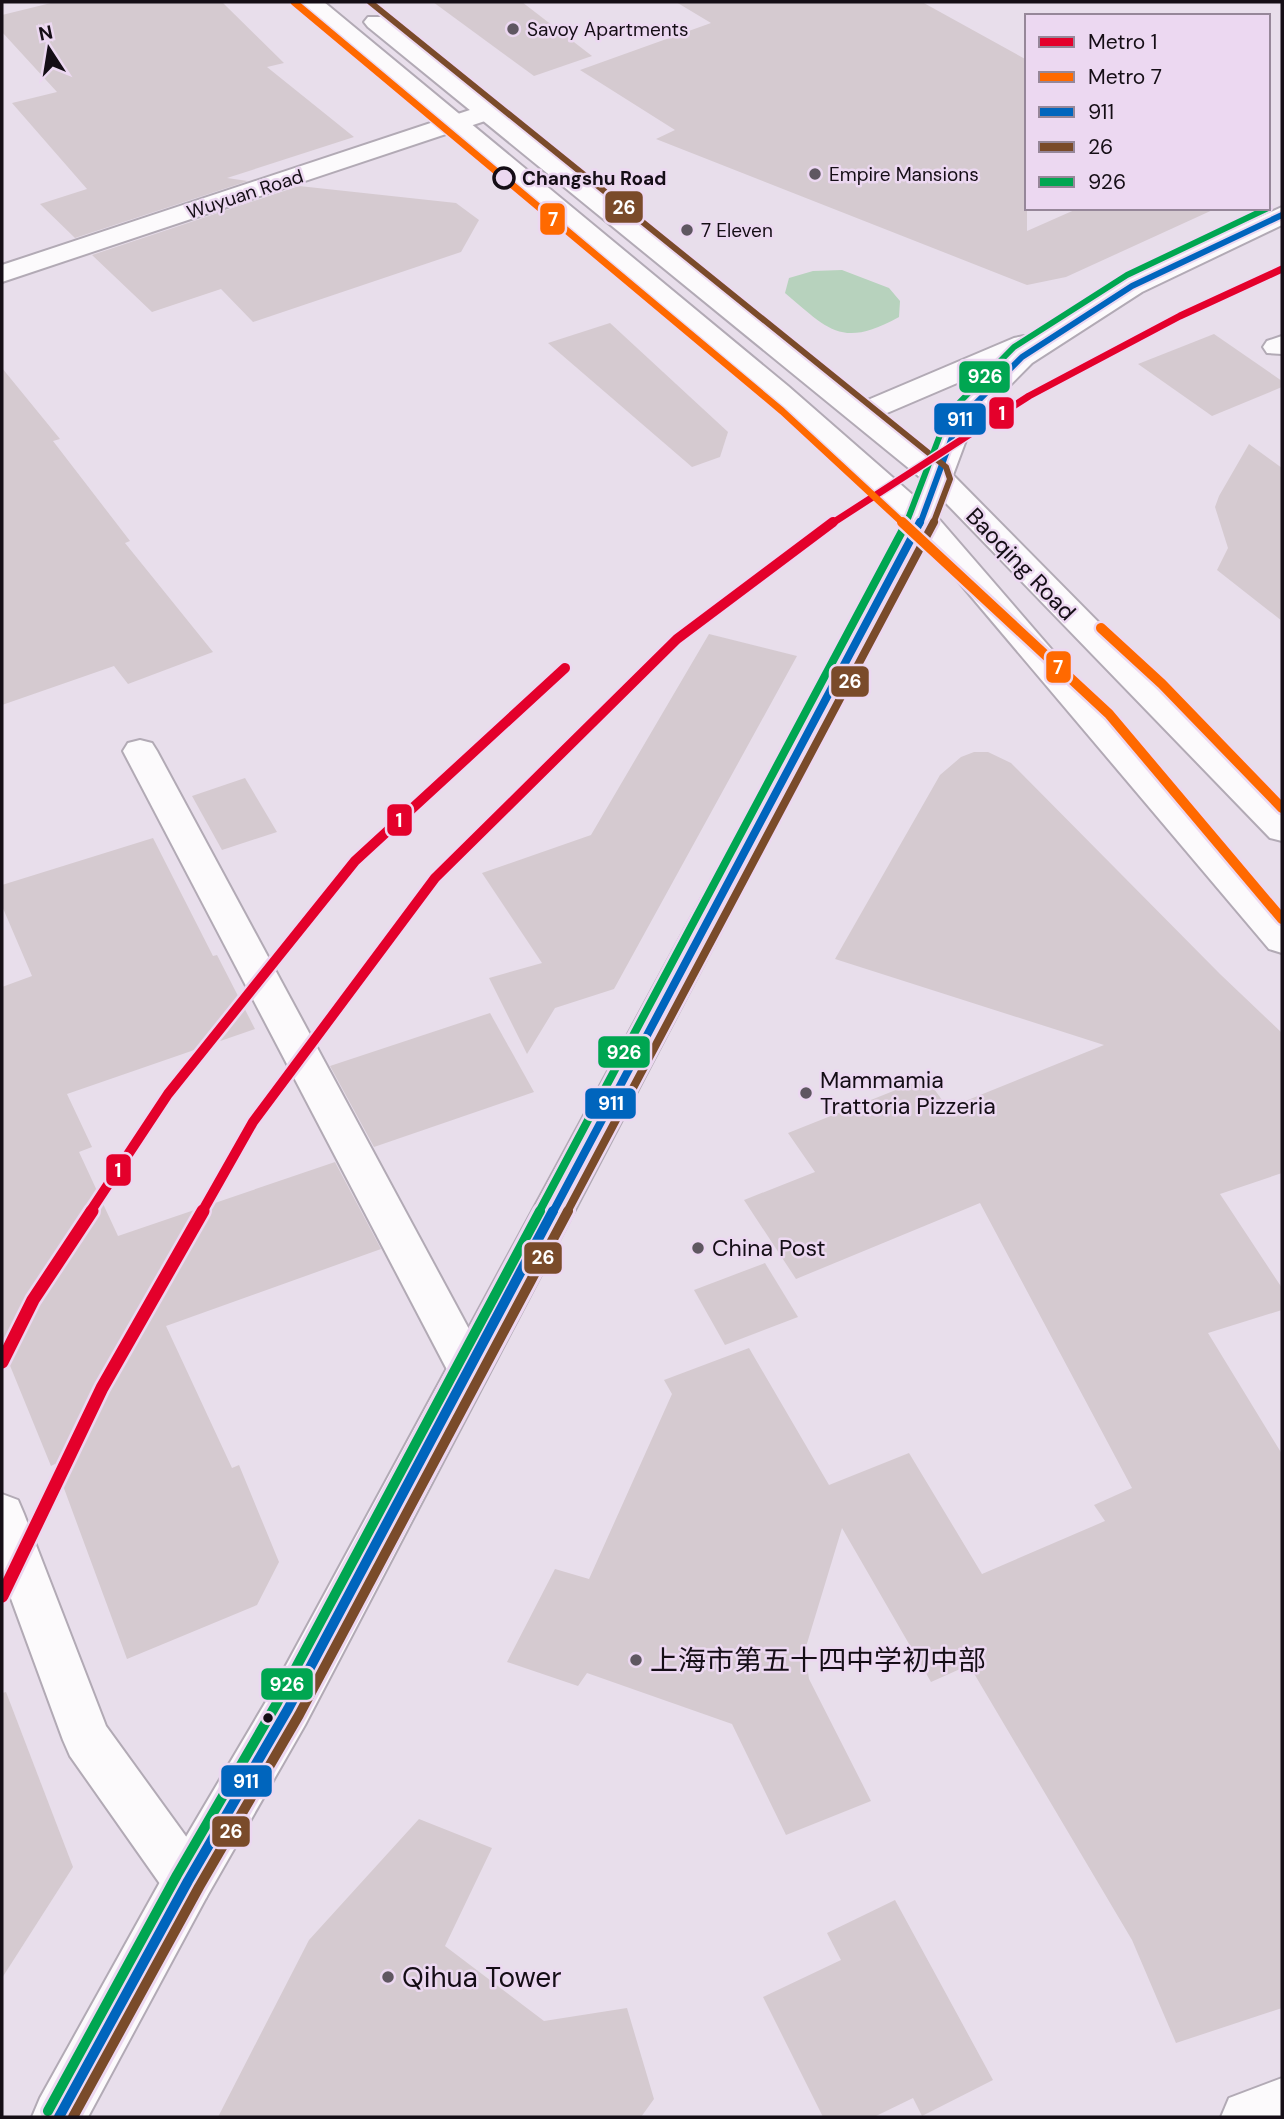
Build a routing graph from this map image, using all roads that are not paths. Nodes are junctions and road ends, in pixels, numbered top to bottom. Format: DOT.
graph roads {
  1 [pos="310,2"];
  2 [pos="351,2"];
  3 [pos="488,113"];
  4 [pos="457,123"];
  5 [pos="1282,215"];
  6 [pos="2,274"];
  7 [pos="1074,323"];
  8 [pos="859,414"];
  9 [pos="938,477"];
  10 [pos="922,519"];
  11 [pos="140,751"];
  12 [pos="1282,829"];
  13 [pos="1282,940"];
  14 [pos="469,1370"];
  15 [pos="2,1514"];
  16 [pos="188,1881"];
  17 [pos="1282,2105"];
  18 [pos="59,2117"];
  19 [pos="1248,2117"];
  1 -- 4 [label="main road"];
  2 -- 3 [label="main road, Baoqing Road"];
  3 -- 4 [label="main road, Wuyuan Road"];
  3 -- 8 [label="main road, Baoqing Road"];
  4 -- 6 [label="main road, Wuyuan Road"];
  4 -- 10 [label="main road"];
  5 -- 7 [label="main road"];
  7 -- 8 [label="main road"];
  7 -- 9 [label="main road"];
  8 -- 9 [label="main road, Baoqing Road"];
  9 -- 10 [label="main road"];
  9 -- 12 [label="main road, Baoqing Road"];
  10 -- 13 [label="main road, Baoqing Road"];
  10 -- 14 [label="main road"];
  11 -- 14 [label="main road"];
  14 -- 16 [label="main road"];
  15 -- 16 [label="main road"];
  16 -- 18 [label="main road"];
  17 -- 19 [label="main road"];
}
